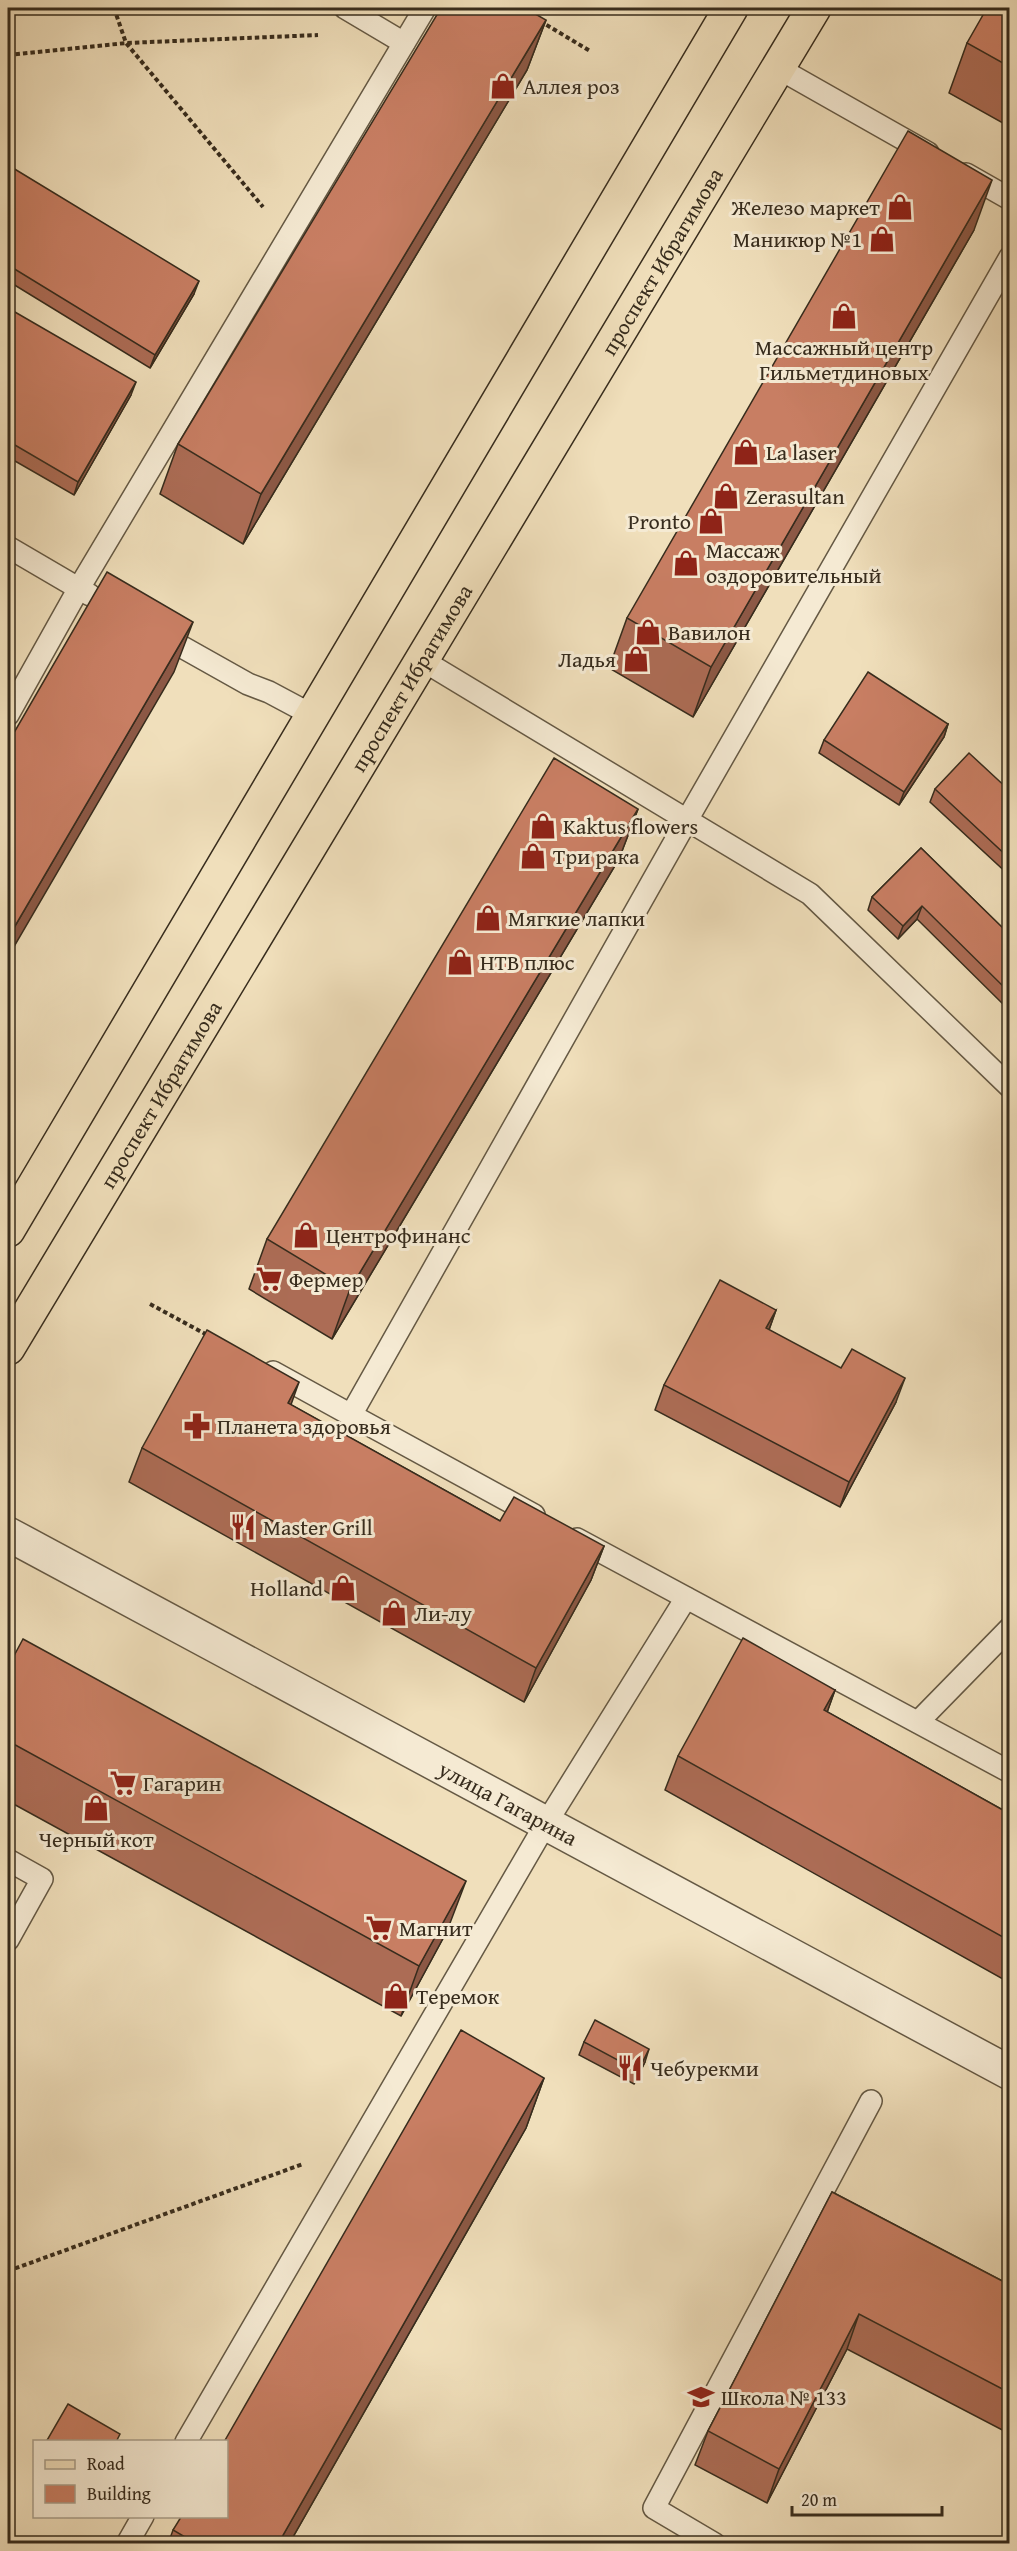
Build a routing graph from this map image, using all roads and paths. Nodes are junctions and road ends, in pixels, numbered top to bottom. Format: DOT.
graph roads {
  1 [pos="114,8"];
  2 [pos="345,8"];
  3 [pos="424,8"];
  4 [pos="731,8"];
  5 [pos="814,8"];
  6 [pos="535,18"];
  7 [pos="396,38"];
  8 [pos="126,43"];
  9 [pos="590,51"];
  10 [pos="8,55"];
  11 [pos="778,68"];
  12 [pos="1010,199"];
  13 [pos="289,238"];
  14 [pos="1010,257"];
  15 [pos="8,547"];
  16 [pos="79,588"];
  17 [pos="109,605"];
  18 [pos="139,622"];
  19 [pos="422,660"];
  20 [pos="8,716"];
  21 [pos="314,716"];
  22 [pos="687,820"];
  23 [pos="1010,1088"];
  24 [pos="8,1230"];
  25 [pos="150,1304"];
  26 [pos="212,1338"];
  27 [pos="8,1348"];
  28 [pos="351,1415"];
  29 [pos="8,1534"];
  30 [pos="686,1598"];
  31 [pos="1010,1628"];
  32 [pos="918,1722"];
  33 [pos="1010,1773"];
  34 [pos="545,1825"];
  35 [pos="8,1860"];
  36 [pos="8,1940"];
  37 [pos="1010,2073"];
  38 [pos="871,2101"];
  39 [pos="360,2143"];
  40 [pos="8,2271"];
  41 [pos="187,2440"];
  42 [pos="142,2518"];
  43 [pos="127,2544"];
  44 [pos="715,2544"];
  1 -- 8 [label="path"];
  2 -- 7 [label="lane"];
  3 -- 7 [label="lane"];
  4 -- 21 [label="main road"];
  5 -- 11 [label="main road, проспект Ибрагимова"];
  6 -- 9 [label="path"];
  7 -- 8 [label="path"];
  7 -- 13 [label="lane"];
  8 -- 10 [label="path"];
  8 -- 13 [label="path"];
  11 -- 12 [label="lane"];
  11 -- 19 [label="main road, проспект Ибрагимова"];
  13 -- 16 [label="lane"];
  14 -- 22 [label="lane"];
  15 -- 16 [label="lane"];
  16 -- 17 [label="lane"];
  16 -- 20 [label="lane"];
  18 -- 21 [label="lane"];
  19 -- 22 [label="lane"];
  19 -- 27 [label="main road, проспект Ибрагимова"];
  21 -- 24 [label="main road"];
  22 -- 23 [label="lane"];
  22 -- 28 [label="lane"];
  25 -- 26 [label="path"];
  26 -- 28 [label="lane"];
  28 -- 30 [label="lane"];
  29 -- 34 [label="street, улица Гагарина"];
  30 -- 32 [label="lane"];
  30 -- 34 [label="lane"];
  31 -- 32 [label="lane"];
  32 -- 33 [label="lane"];
  34 -- 37 [label="street, улица Гагарина"];
  34 -- 39 [label="lane"];
  35 -- 36 [label="lane"];
  38 -- 44 [label="lane"];
  39 -- 40 [label="path"];
  39 -- 41 [label="lane"];
  42 -- 43 [label="lane"];
}
